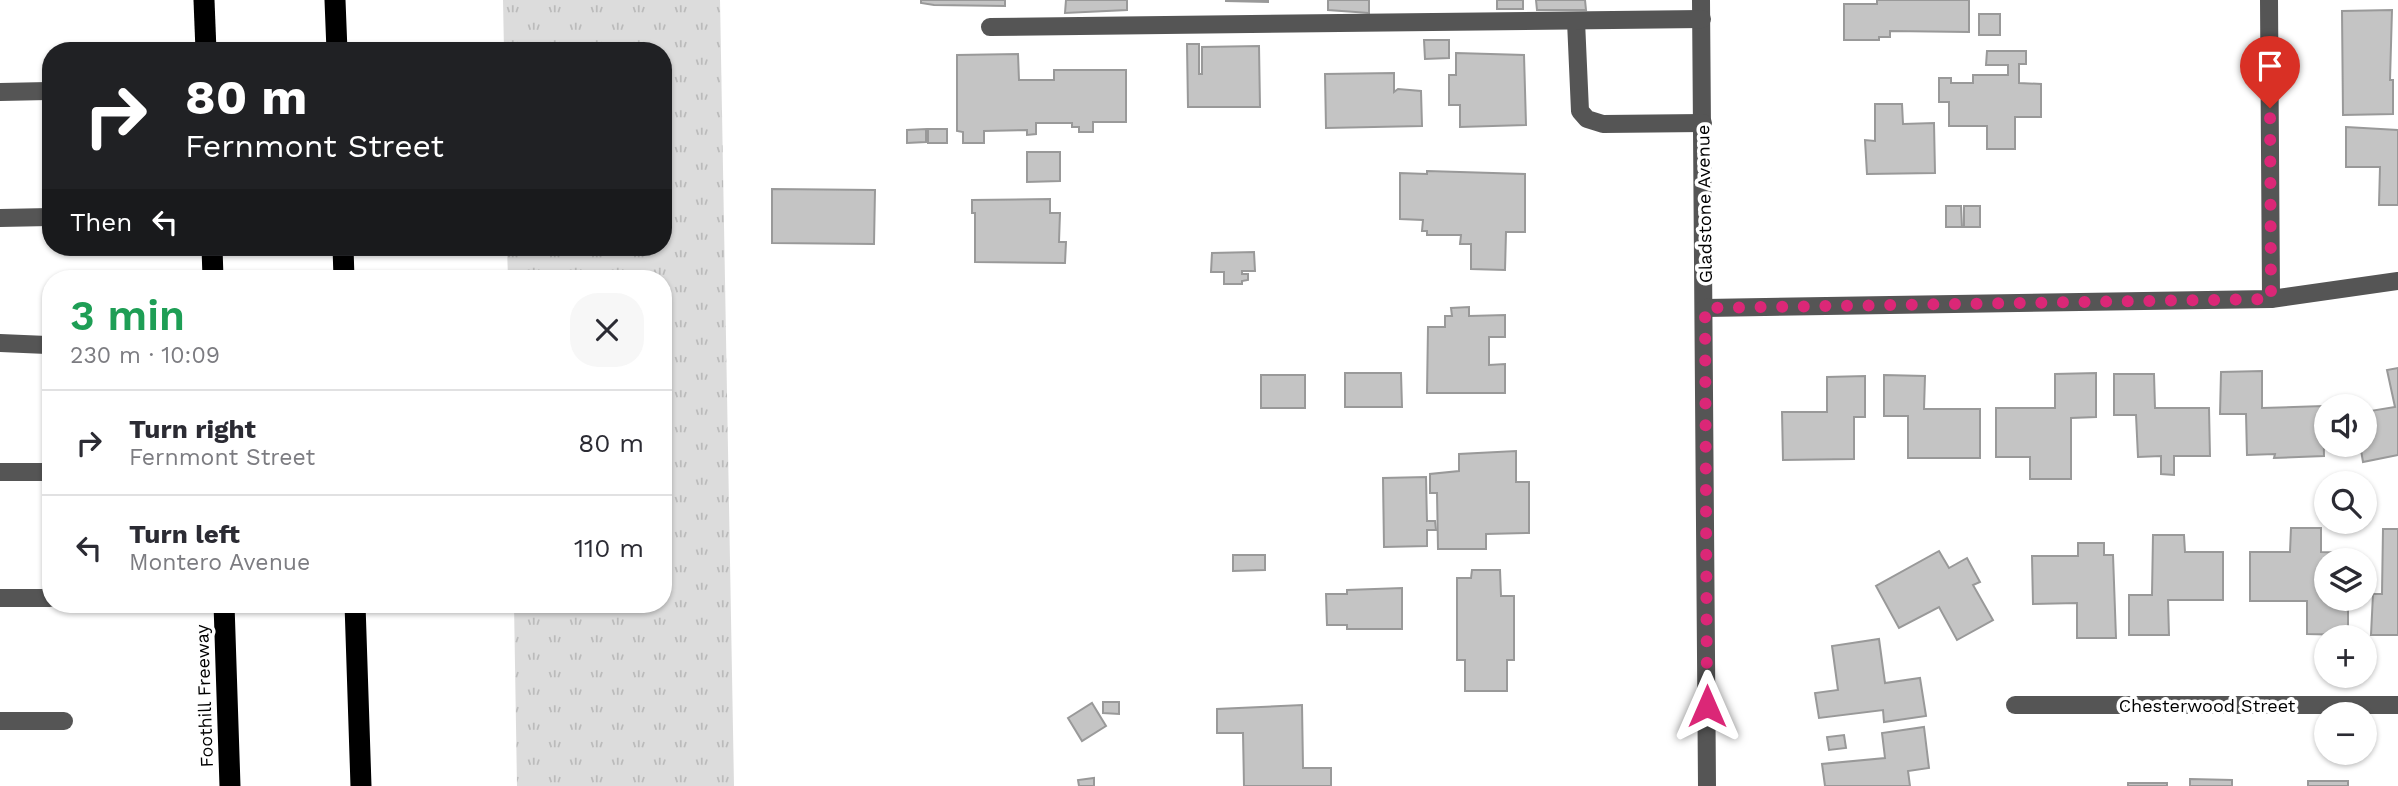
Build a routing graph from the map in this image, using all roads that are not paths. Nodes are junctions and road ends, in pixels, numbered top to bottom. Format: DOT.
graph roads {
  1 [pos="204,0"];
  2 [pos="335,0"];
  3 [pos="1702,0"];
  4 [pos="2269,0"];
  5 [pos="1702,19"];
  6 [pos="1576,21"];
  7 [pos="990,27"];
  8 [pos="205,42"];
  9 [pos="337,42"];
  10 [pos="42,91"];
  11 [pos="0,92"];
  12 [pos="1703,122"];
  13 [pos="42,217"];
  14 [pos="0,218"];
  15 [pos="2398,281"];
  16 [pos="2271,299"];
  17 [pos="1705,308"];
  18 [pos="0,343"];
  19 [pos="42,345"];
  20 [pos="0,472"];
  21 [pos="42,472"];
  22 [pos="0,598"];
  23 [pos="42,598"];
  24 [pos="224,613"];
  25 [pos="355,613"];
  26 [pos="2015,705"];
  27 [pos="2398,705"];
  28 [pos="0,721"];
  29 [pos="64,721"];
  30 [pos="230,786"];
  31 [pos="361,786"];
  32 [pos="1707,786"];
  1 -- 8 [label="highway"];
  2 -- 9 [label="highway"];
  3 -- 5 [label="street, Gladstone Avenue"];
  4 -- 16 [label="street"];
  5 -- 6 [label="street"];
  5 -- 12 [label="street, Gladstone Avenue"];
  6 -- 7 [label="street"];
  6 -- 12 [label="street"];
  10 -- 11 [label="street"];
  12 -- 17 [label="street, Gladstone Avenue"];
  13 -- 14 [label="street"];
  15 -- 16 [label="street"];
  16 -- 17 [label="street"];
  17 -- 32 [label="street, Gladstone Avenue"];
  18 -- 19 [label="street"];
  20 -- 21 [label="street"];
  22 -- 23 [label="street"];
  24 -- 30 [label="highway, Foothill Freeway"];
  25 -- 31 [label="highway"];
  26 -- 27 [label="street, Chesterwood Street"];
  28 -- 29 [label="street"];
}
